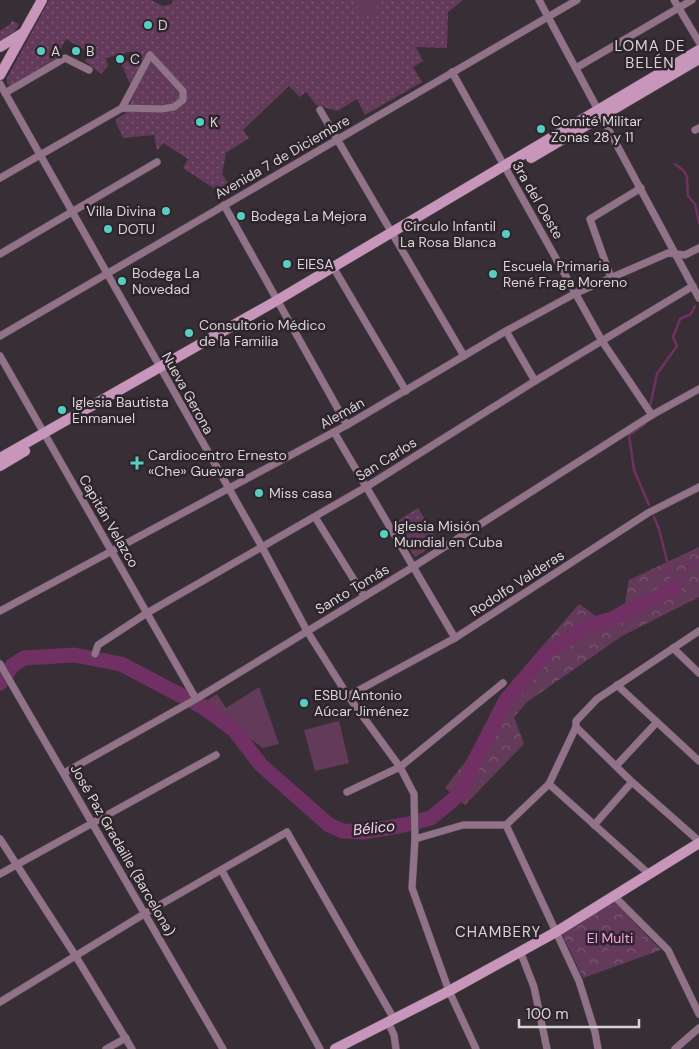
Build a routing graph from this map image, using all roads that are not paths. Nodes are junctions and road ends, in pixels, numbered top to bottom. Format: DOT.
graph roads {
  1 [pos="42,0"];
  2 [pos="539,0"];
  3 [pos="577,0"];
  4 [pos="674,0"];
  5 [pos="692,0"];
  6 [pos="679,8"];
  7 [pos="548,16"];
  8 [pos="25,32"];
  9 [pos="699,42"];
  10 [pos="0,46"];
  11 [pos="699,50"];
  12 [pos="699,59"];
  13 [pos="2,68"];
  14 [pos="576,68"];
  15 [pos="89,70"];
  16 [pos="452,72"];
  17 [pos="0,84"];
  18 [pos="5,93"];
  19 [pos="122,108"];
  20 [pos="320,110"];
  21 [pos="600,113"];
  22 [pos="338,139"];
  23 [pos="40,155"];
  24 [pos="157,162"];
  25 [pos="506,169"];
  26 [pos="0,178"];
  27 [pos="641,188"];
  28 [pos="224,205"];
  29 [pos="72,212"];
  30 [pos="394,235"];
  31 [pos="699,248"];
  32 [pos="0,254"];
  33 [pos="677,254"];
  34 [pos="336,272"];
  35 [pos="107,274"];
  36 [pos="611,278"];
  37 [pos="693,286"];
  38 [pos="576,293"];
  39 [pos="699,298"];
  40 [pos="278,304"];
  41 [pos="506,331"];
  42 [pos="0,336"];
  43 [pos="602,341"];
  44 [pos="0,356"];
  45 [pos="464,356"];
  46 [pos="161,370"];
  47 [pos="535,381"];
  48 [pos="699,389"];
  49 [pos="406,391"];
  50 [pos="652,415"];
  51 [pos="347,425"];
  52 [pos="334,432"];
  53 [pos="46,435"];
  54 [pos="0,458"];
  55 [pos="0,466"];
  56 [pos="366,486"];
  57 [pos="699,487"];
  58 [pos="228,488"];
  59 [pos="315,517"];
  60 [pos="262,547"];
  61 [pos="111,550"];
  62 [pos="413,567"];
  63 [pos="364,596"];
  64 [pos="0,611"];
  65 [pos="147,613"];
  66 [pos="307,631"];
  67 [pos="699,631"];
  68 [pos="455,638"];
  69 [pos="673,648"];
  70 [pos="95,654"];
  71 [pos="0,664"];
  72 [pos="699,673"];
  73 [pos="503,683"];
  74 [pos="617,685"];
  75 [pos="348,696"];
  76 [pos="196,699"];
  77 [pos="657,722"];
  78 [pos="576,727"];
  79 [pos="216,756"];
  80 [pos="699,761"];
  81 [pos="400,766"];
  82 [pos="616,766"];
  83 [pos="64,773"];
  84 [pos="632,782"];
  85 [pos="549,784"];
  86 [pos="348,792"];
  87 [pos="93,824"];
  88 [pos="506,824"];
  89 [pos="594,825"];
  90 [pos="415,836"];
  91 [pos="0,839"];
  92 [pos="699,842"];
  93 [pos="17,865"];
  94 [pos="222,871"];
  95 [pos="0,874"];
  96 [pos="650,874"];
  97 [pos="614,896"];
  98 [pos="144,914"];
  99 [pos="556,932"];
  100 [pos="520,951"];
  101 [pos="75,955"];
  102 [pos="449,991"];
  103 [pos="0,1002"];
  104 [pos="699,1014"];
  105 [pos="391,1021"];
  106 [pos="699,1028"];
  107 [pos="126,1038"];
  108 [pos="106,1049"];
  109 [pos="132,1049"];
  110 [pos="223,1049"];
  111 [pos="320,1049"];
  112 [pos="335,1049"];
  113 [pos="396,1049"];
  114 [pos="476,1049"];
  115 [pos="547,1049"];
  116 [pos="598,1049"];
  117 [pos="675,1049"];
  1 -- 8 [label="main road"];
  2 -- 7 [label="street"];
  3 -- 7 [label="street, Avenida 7 de Diciembre"];
  4 -- 6 [label="street"];
  5 -- 6 [label="street"];
  6 -- 9 [label="street"];
  6 -- 14 [label="street"];
  7 -- 14 [label="street"];
  7 -- 16 [label="street, Avenida 7 de Diciembre"];
  8 -- 10 [label="main road"];
  8 -- 13 [label="main road"];
  11 -- 21 [label="main road"];
  12 -- 21 [label="main road"];
  14 -- 21 [label="street"];
  15 -- 18 [label="street"];
  16 -- 22 [label="street, Avenida 7 de Diciembre"];
  16 -- 25 [label="street, 3ra del Oeste"];
  17 -- 18 [label="street, Nueva Gerona"];
  18 -- 23 [label="street, Nueva Gerona"];
  19 -- 19 [label="street"];
  19 -- 23 [label="street"];
  20 -- 22 [label="street"];
  21 -- 25 [label="main road"];
  21 -- 27 [label="street"];
  22 -- 28 [label="street, Avenida 7 de Diciembre"];
  22 -- 30 [label="street"];
  23 -- 26 [label="street"];
  23 -- 29 [label="street, Nueva Gerona"];
  24 -- 29 [label="street"];
  25 -- 30 [label="main road"];
  25 -- 38 [label="street, 3ra del Oeste"];
  27 -- 33 [label="street"];
  27 -- 36 [label="street"];
  28 -- 35 [label="street, Avenida 7 de Diciembre"];
  28 -- 40 [label="street"];
  29 -- 32 [label="street"];
  29 -- 35 [label="street, Nueva Gerona"];
  30 -- 34 [label="main road"];
  30 -- 40 [label="main road"];
  30 -- 45 [label="street"];
  31 -- 33 [label="street, Alemán"];
  33 -- 36 [label="street, Alemán"];
  33 -- 37 [label="street"];
  34 -- 40 [label="main road"];
  34 -- 49 [label="street"];
  35 -- 42 [label="street, Avenida 7 de Diciembre"];
  35 -- 46 [label="street, Nueva Gerona"];
  36 -- 38 [label="street, Alemán"];
  37 -- 39 [label="street"];
  37 -- 43 [label="street, San Carlos"];
  38 -- 41 [label="street, Alemán"];
  38 -- 43 [label="street, 3ra del Oeste"];
  40 -- 46 [label="main road"];
  40 -- 51 [label="street"];
  41 -- 45 [label="street, Alemán"];
  41 -- 47 [label="street"];
  43 -- 47 [label="street, San Carlos"];
  43 -- 50 [label="street, 3ra del Oeste"];
  44 -- 53 [label="street, Capitán Velazco"];
  45 -- 49 [label="street, Alemán"];
  46 -- 53 [label="main road"];
  46 -- 58 [label="street, Nueva Gerona"];
  47 -- 56 [label="street, San Carlos"];
  48 -- 50 [label="street, Santo Tomás"];
  49 -- 51 [label="street, Alemán"];
  50 -- 62 [label="street, Santo Tomás"];
  51 -- 52 [label="street, Alemán"];
  52 -- 56 [label="street"];
  52 -- 58 [label="street, Alemán"];
  53 -- 54 [label="main road"];
  53 -- 55 [label="main road"];
  53 -- 61 [label="street, Capitán Velazco"];
  56 -- 59 [label="street, San Carlos"];
  56 -- 62 [label="street"];
  57 -- 68 [label="street, Rodolfo Valderas"];
  58 -- 60 [label="street, Nueva Gerona"];
  58 -- 61 [label="street, Alemán"];
  59 -- 60 [label="street, San Carlos"];
  59 -- 63 [label="street"];
  60 -- 65 [label="street, San Carlos"];
  60 -- 66 [label="street, Nueva Gerona"];
  61 -- 64 [label="street, Alemán"];
  61 -- 65 [label="street, Capitán Velazco"];
  62 -- 63 [label="street, Santo Tomás"];
  62 -- 68 [label="street"];
  63 -- 66 [label="street, Santo Tomás"];
  65 -- 70 [label="street, San Carlos"];
  65 -- 76 [label="street, Capitán Velazco"];
  66 -- 75 [label="street, Nueva Gerona"];
  66 -- 76 [label="street, Santo Tomás"];
  67 -- 69 [label="street"];
  68 -- 75 [label="street, Rodolfo Valderas"];
  69 -- 72 [label="street"];
  69 -- 74 [label="street"];
  71 -- 83 [label="street, José Paz Gradaille (Barcelona)"];
  73 -- 81 [label="street"];
  74 -- 77 [label="street"];
  74 -- 78 [label="street"];
  75 -- 81 [label="street, Nueva Gerona"];
  76 -- 83 [label="street, Santo Tomás"];
  77 -- 80 [label="street"];
  77 -- 82 [label="street"];
  78 -- 82 [label="street"];
  78 -- 85 [label="street"];
  79 -- 87 [label="street"];
  81 -- 86 [label="street"];
  81 -- 90 [label="street, Nueva Gerona"];
  82 -- 84 [label="street"];
  83 -- 87 [label="street, José Paz Gradaille (Barcelona)"];
  84 -- 89 [label="street"];
  84 -- 92 [label="street"];
  85 -- 88 [label="street"];
  85 -- 89 [label="street"];
  87 -- 93 [label="street"];
  87 -- 98 [label="street, José Paz Gradaille (Barcelona)"];
  88 -- 90 [label="street"];
  88 -- 99 [label="street"];
  89 -- 96 [label="street"];
  90 -- 102 [label="street, Nueva Gerona"];
  91 -- 93 [label="street"];
  92 -- 96 [label="main road"];
  93 -- 95 [label="street"];
  93 -- 101 [label="street"];
  94 -- 98 [label="street"];
  94 -- 105 [label="street"];
  94 -- 111 [label="street"];
  96 -- 97 [label="main road"];
  97 -- 99 [label="main road"];
  97 -- 104 [label="street"];
  98 -- 101 [label="street"];
  98 -- 110 [label="street, José Paz Gradaille (Barcelona)"];
  99 -- 100 [label="main road"];
  99 -- 116 [label="street"];
  100 -- 102 [label="main road"];
  100 -- 115 [label="street"];
  101 -- 103 [label="street"];
  101 -- 107 [label="street"];
  102 -- 105 [label="main road"];
  102 -- 114 [label="street, Nueva Gerona"];
  105 -- 112 [label="main road"];
  105 -- 113 [label="street"];
  106 -- 117 [label="street"];
  107 -- 108 [label="street"];
  107 -- 109 [label="street"];
}
